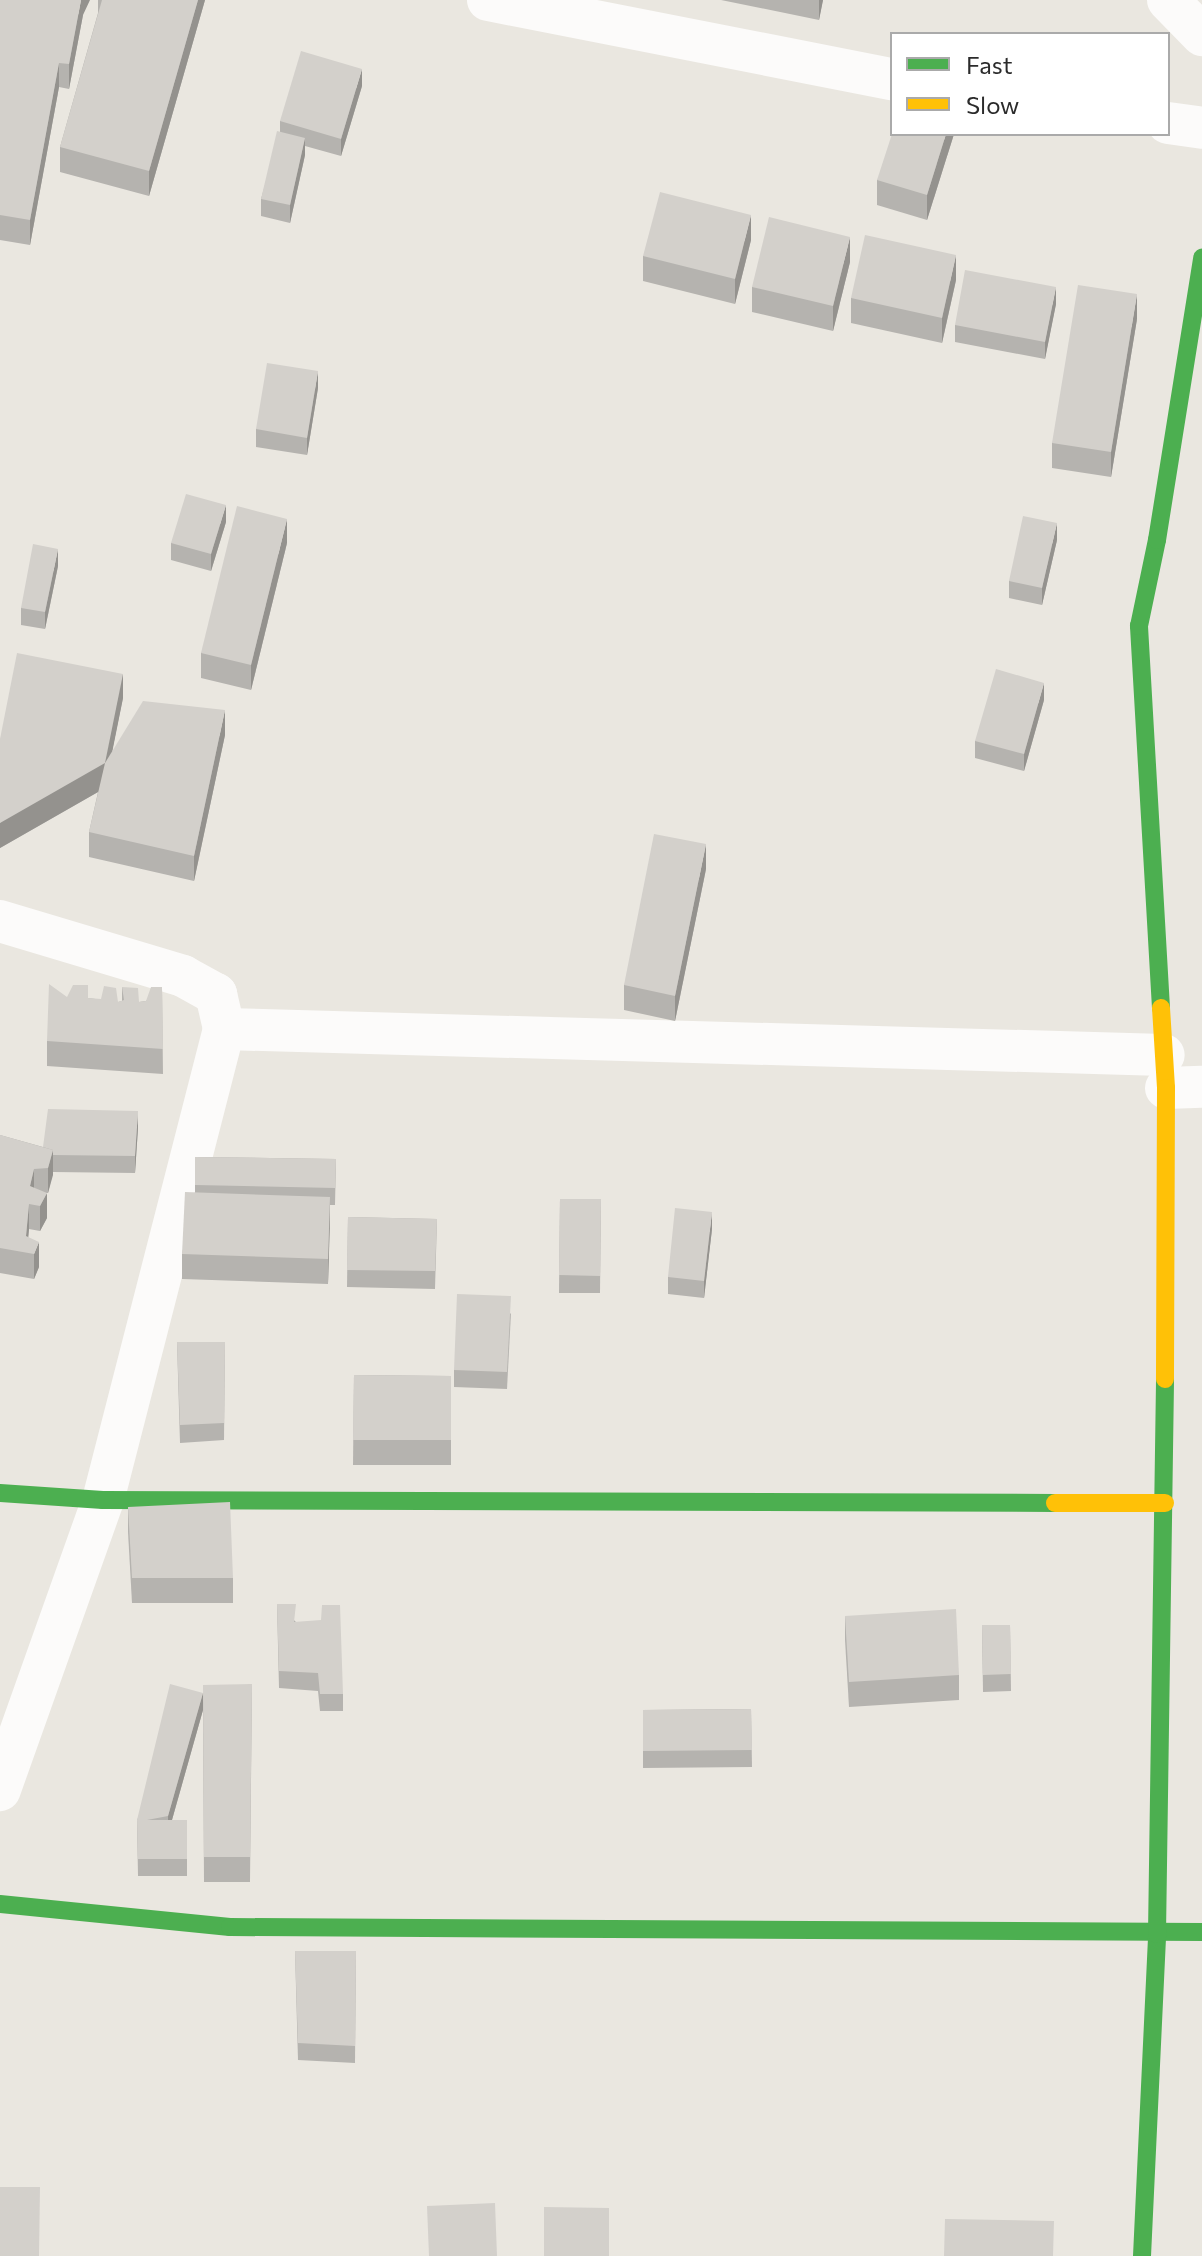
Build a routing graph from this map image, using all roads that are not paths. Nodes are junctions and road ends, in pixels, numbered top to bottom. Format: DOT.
graph roads {
  1 [pos="488,0"];
  2 [pos="1168,0"];
  3 [pos="1202,35"];
  4 [pos="890,79"];
  5 [pos="1170,123"];
  6 [pos="1202,128"];
  7 [pos="1202,258"];
  8 [pos="0,921"];
  9 [pos="224,1029"];
  10 [pos="1177,1077"];
  11 [pos="0,1493"];
  12 [pos="103,1500"];
  13 [pos="1165,1503"];
  14 [pos="0,1790"];
  15 [pos="0,1904"];
  16 [pos="1202,1932"];
  17 [pos="1157,1934"];
  18 [pos="1142,2256"];
  1 -- 4 [label="street"];
  2 -- 3 [label="street"];
  5 -- 6 [label="street"];
  7 -- 10 [label="street"];
  8 -- 9 [label="street"];
  9 -- 10 [label="street"];
  9 -- 12 [label="street"];
  10 -- 13 [label="street"];
  11 -- 12 [label="street"];
  12 -- 13 [label="street"];
  12 -- 14 [label="street"];
  13 -- 17 [label="street"];
  15 -- 17 [label="street"];
  16 -- 17 [label="street"];
  17 -- 18 [label="street"];
}
